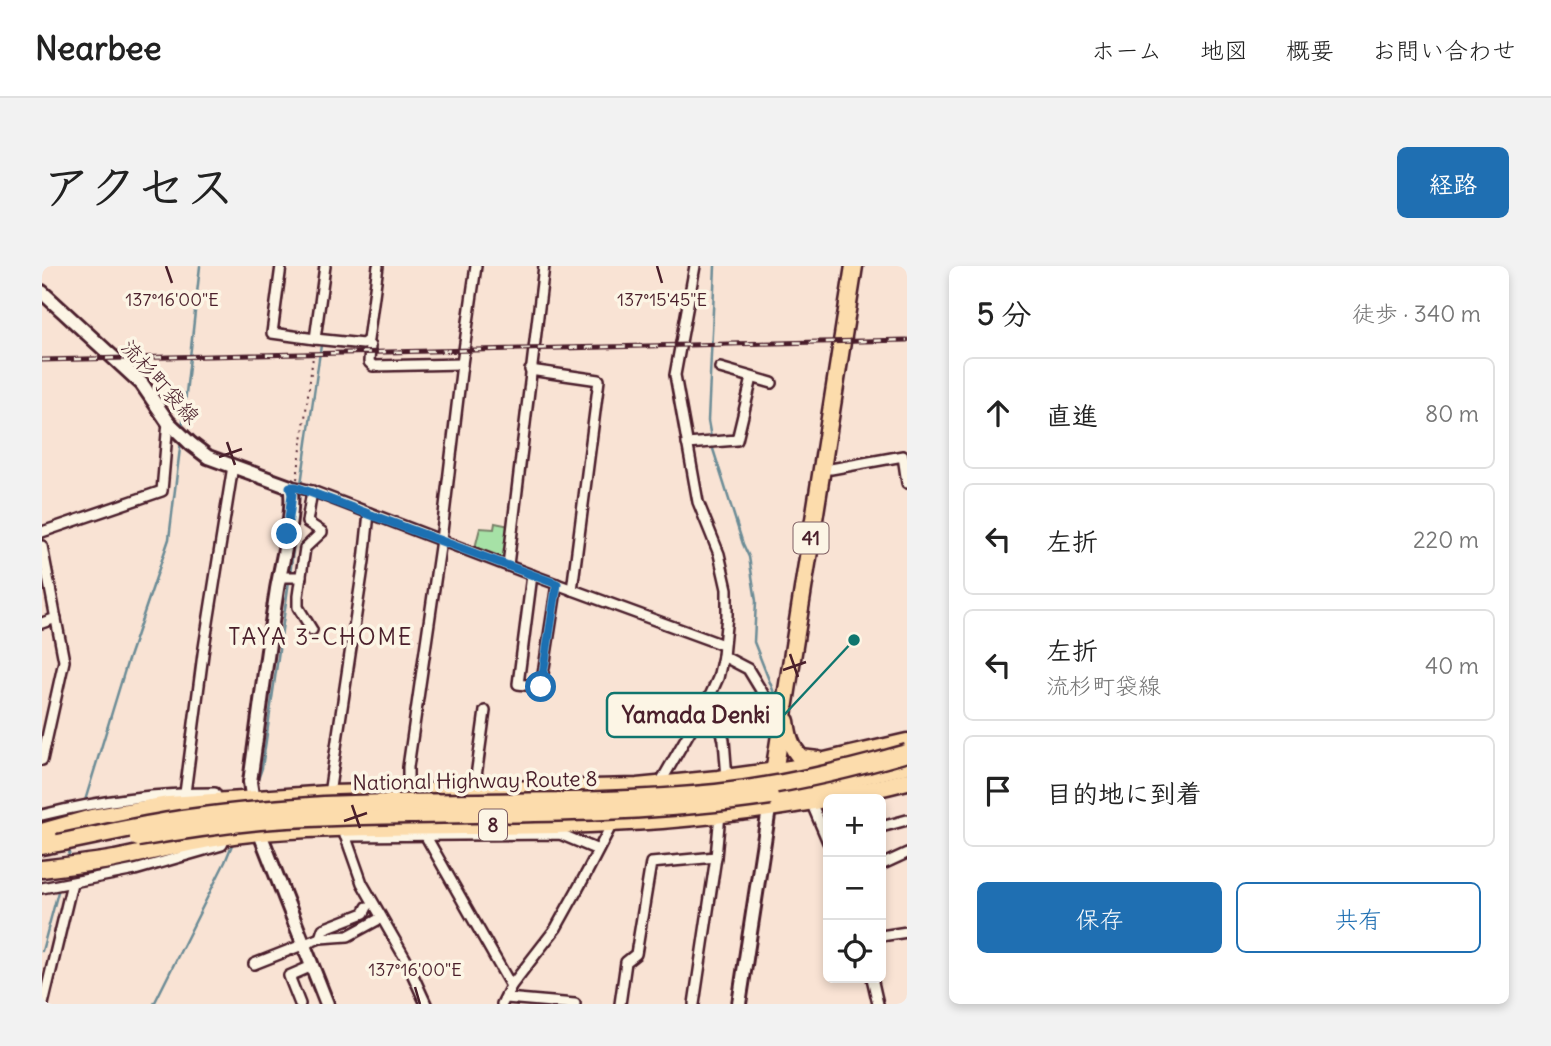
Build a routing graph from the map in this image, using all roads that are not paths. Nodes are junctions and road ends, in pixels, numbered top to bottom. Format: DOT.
graph roads {
  1 [pos="281,266"];
  2 [pos="325,266"];
  3 [pos="378,266"];
  4 [pos="476,266"];
  5 [pos="544,266"];
  6 [pos="695,266"];
  7 [pos="854,266"];
  8 [pos="42,292"];
  9 [pos="316,339"];
  10 [pos="366,342"];
  11 [pos="462,364"];
  12 [pos="720,368"];
  13 [pos="530,370"];
  14 [pos="752,377"];
  15 [pos="772,383"];
  16 [pos="171,425"];
  17 [pos="687,444"];
  18 [pos="233,466"];
  19 [pos="822,469"];
  20 [pos="907,483"];
  21 [pos="293,487"];
  22 [pos="312,491"];
  23 [pos="369,513"];
  24 [pos="42,531"];
  25 [pos="441,540"];
  26 [pos="42,546"];
  27 [pos="508,565"];
  28 [pos="44,569"];
  29 [pos="532,575"];
  30 [pos="282,577"];
  31 [pos="298,577"];
  32 [pos="557,584"];
  33 [pos="572,590"];
  34 [pos="55,618"];
  35 [pos="42,623"];
  36 [pos="312,630"];
  37 [pos="723,645"];
  38 [pos="723,656"];
  39 [pos="711,695"];
  40 [pos="485,711"];
  41 [pos="784,711"];
  42 [pos="907,742"];
  43 [pos="907,753"];
  44 [pos="43,755"];
  45 [pos="824,760"];
  46 [pos="907,765"];
  47 [pos="774,771"];
  48 [pos="727,778"];
  49 [pos="907,781"];
  50 [pos="659,785"];
  51 [pos="474,791"];
  52 [pos="185,793"];
  53 [pos="408,793"];
  54 [pos="330,794"];
  55 [pos="252,801"];
  56 [pos="219,802"];
  57 [pos="811,802"];
  58 [pos="769,809"];
  59 [pos="720,814"];
  60 [pos="42,815"];
  61 [pos="907,820"];
  62 [pos="613,822"];
  63 [pos="886,826"];
  64 [pos="823,830"];
  65 [pos="424,831"];
  66 [pos="42,832"];
  67 [pos="258,832"];
  68 [pos="344,832"];
  69 [pos="226,836"];
  70 [pos="42,846"];
  71 [pos="598,850"];
  72 [pos="907,853"];
  73 [pos="42,858"];
  74 [pos="716,858"];
  75 [pos="886,863"];
  76 [pos="42,869"];
  77 [pos="72,883"];
  78 [pos="42,888"];
  79 [pos="367,907"];
  80 [pos="381,918"];
  81 [pos="907,932"];
  82 [pos="886,935"];
  83 [pos="320,938"];
  84 [pos="303,944"];
  85 [pos="254,964"];
  86 [pos="312,966"];
  87 [pos="873,983"];
  88 [pos="511,986"];
  89 [pos="504,1001"];
  90 [pos="550,1003"];
  91 [pos="43,1004"];
  92 [pos="300,1004"];
  93 [pos="327,1004"];
  94 [pos="426,1004"];
  95 [pos="575,1004"];
  96 [pos="620,1004"];
  97 [pos="694,1004"];
  98 [pos="739,1004"];
  99 [pos="878,1004"];
  1 -- 9 [label="street"];
  2 -- 9 [label="street"];
  3 -- 10 [label="street"];
  4 -- 11 [label="street"];
  5 -- 13 [label="street"];
  6 -- 17 [label="street"];
  7 -- 19 [label="highway, 41"];
  8 -- 16 [label="main road, 流杉町袋線"];
  9 -- 10 [label="street"];
  10 -- 11 [label="street"];
  11 -- 25 [label="street"];
  12 -- 14 [label="street"];
  13 -- 27 [label="street"];
  13 -- 33 [label="street"];
  14 -- 15 [label="street"];
  14 -- 17 [label="street"];
  16 -- 18 [label="main road, 流杉町袋線"];
  16 -- 24 [label="street"];
  17 -- 37 [label="street"];
  18 -- 21 [label="main road, 流杉町袋線"];
  18 -- 52 [label="street"];
  19 -- 20 [label="street"];
  19 -- 41 [label="highway, 41"];
  21 -- 22 [label="street"];
  21 -- 30 [label="main road"];
  22 -- 23 [label="street"];
  22 -- 31 [label="street"];
  23 -- 25 [label="street"];
  23 -- 54 [label="street"];
  25 -- 27 [label="street"];
  25 -- 53 [label="street"];
  26 -- 28 [label="street"];
  27 -- 29 [label="street"];
  28 -- 34 [label="street"];
  29 -- 32 [label="street"];
  29 -- 32 [label="street"];
  30 -- 31 [label="street"];
  30 -- 55 [label="main road"];
  31 -- 36 [label="street"];
  32 -- 33 [label="street"];
  33 -- 37 [label="street"];
  34 -- 35 [label="street"];
  34 -- 44 [label="street"];
  37 -- 38 [label="street"];
  38 -- 39 [label="street"];
  38 -- 41 [label="street"];
  39 -- 48 [label="street"];
  39 -- 50 [label="street"];
  40 -- 51 [label="street"];
  41 -- 45 [label="highway"];
  41 -- 47 [label="highway, 41"];
  42 -- 45 [label="highway, 8"];
  43 -- 70 [label="highway, National Highway Route 8 / 8, bridge"];
  45 -- 47 [label="highway, 8"];
  46 -- 73 [label="highway, National Highway Route 8 / 8, bridge"];
  47 -- 48 [label="highway, 8"];
  47 -- 58 [label="highway, 41"];
  48 -- 50 [label="highway, 8"];
  49 -- 57 [label="highway, 8"];
  50 -- 51 [label="highway, 8"];
  51 -- 53 [label="highway, 8"];
  52 -- 56 [label="street"];
  52 -- 60 [label="street"];
  53 -- 54 [label="highway, 8"];
  54 -- 55 [label="highway, 8"];
  55 -- 56 [label="highway, 8"];
  55 -- 67 [label="main road"];
  56 -- 66 [label="highway, 8"];
  57 -- 58 [label="highway, 8"];
  57 -- 64 [label="street"];
  58 -- 59 [label="highway, 8"];
  58 -- 98 [label="main road"];
  59 -- 62 [label="highway, 8"];
  59 -- 74 [label="street"];
  61 -- 63 [label="street"];
  62 -- 65 [label="highway, 8"];
  62 -- 71 [label="street"];
  65 -- 68 [label="highway, 8"];
  65 -- 71 [label="street"];
  65 -- 88 [label="street"];
  67 -- 68 [label="highway, 8"];
  67 -- 69 [label="highway, 8"];
  67 -- 84 [label="main road"];
  68 -- 80 [label="street"];
  69 -- 76 [label="highway, 8"];
  69 -- 77 [label="street"];
  71 -- 88 [label="street"];
  72 -- 75 [label="street"];
  74 -- 96 [label="street"];
  74 -- 97 [label="street"];
  77 -- 78 [label="street"];
  77 -- 91 [label="street"];
  79 -- 83 [label="street"];
  80 -- 83 [label="street"];
  80 -- 94 [label="street"];
  81 -- 82 [label="street"];
  83 -- 84 [label="street"];
  84 -- 85 [label="street"];
  84 -- 86 [label="main road"];
  86 -- 92 [label="street"];
  86 -- 93 [label="main road"];
  87 -- 99 [label="street"];
  88 -- 89 [label="street"];
  89 -- 90 [label="street"];
  90 -- 95 [label="street"];
}
